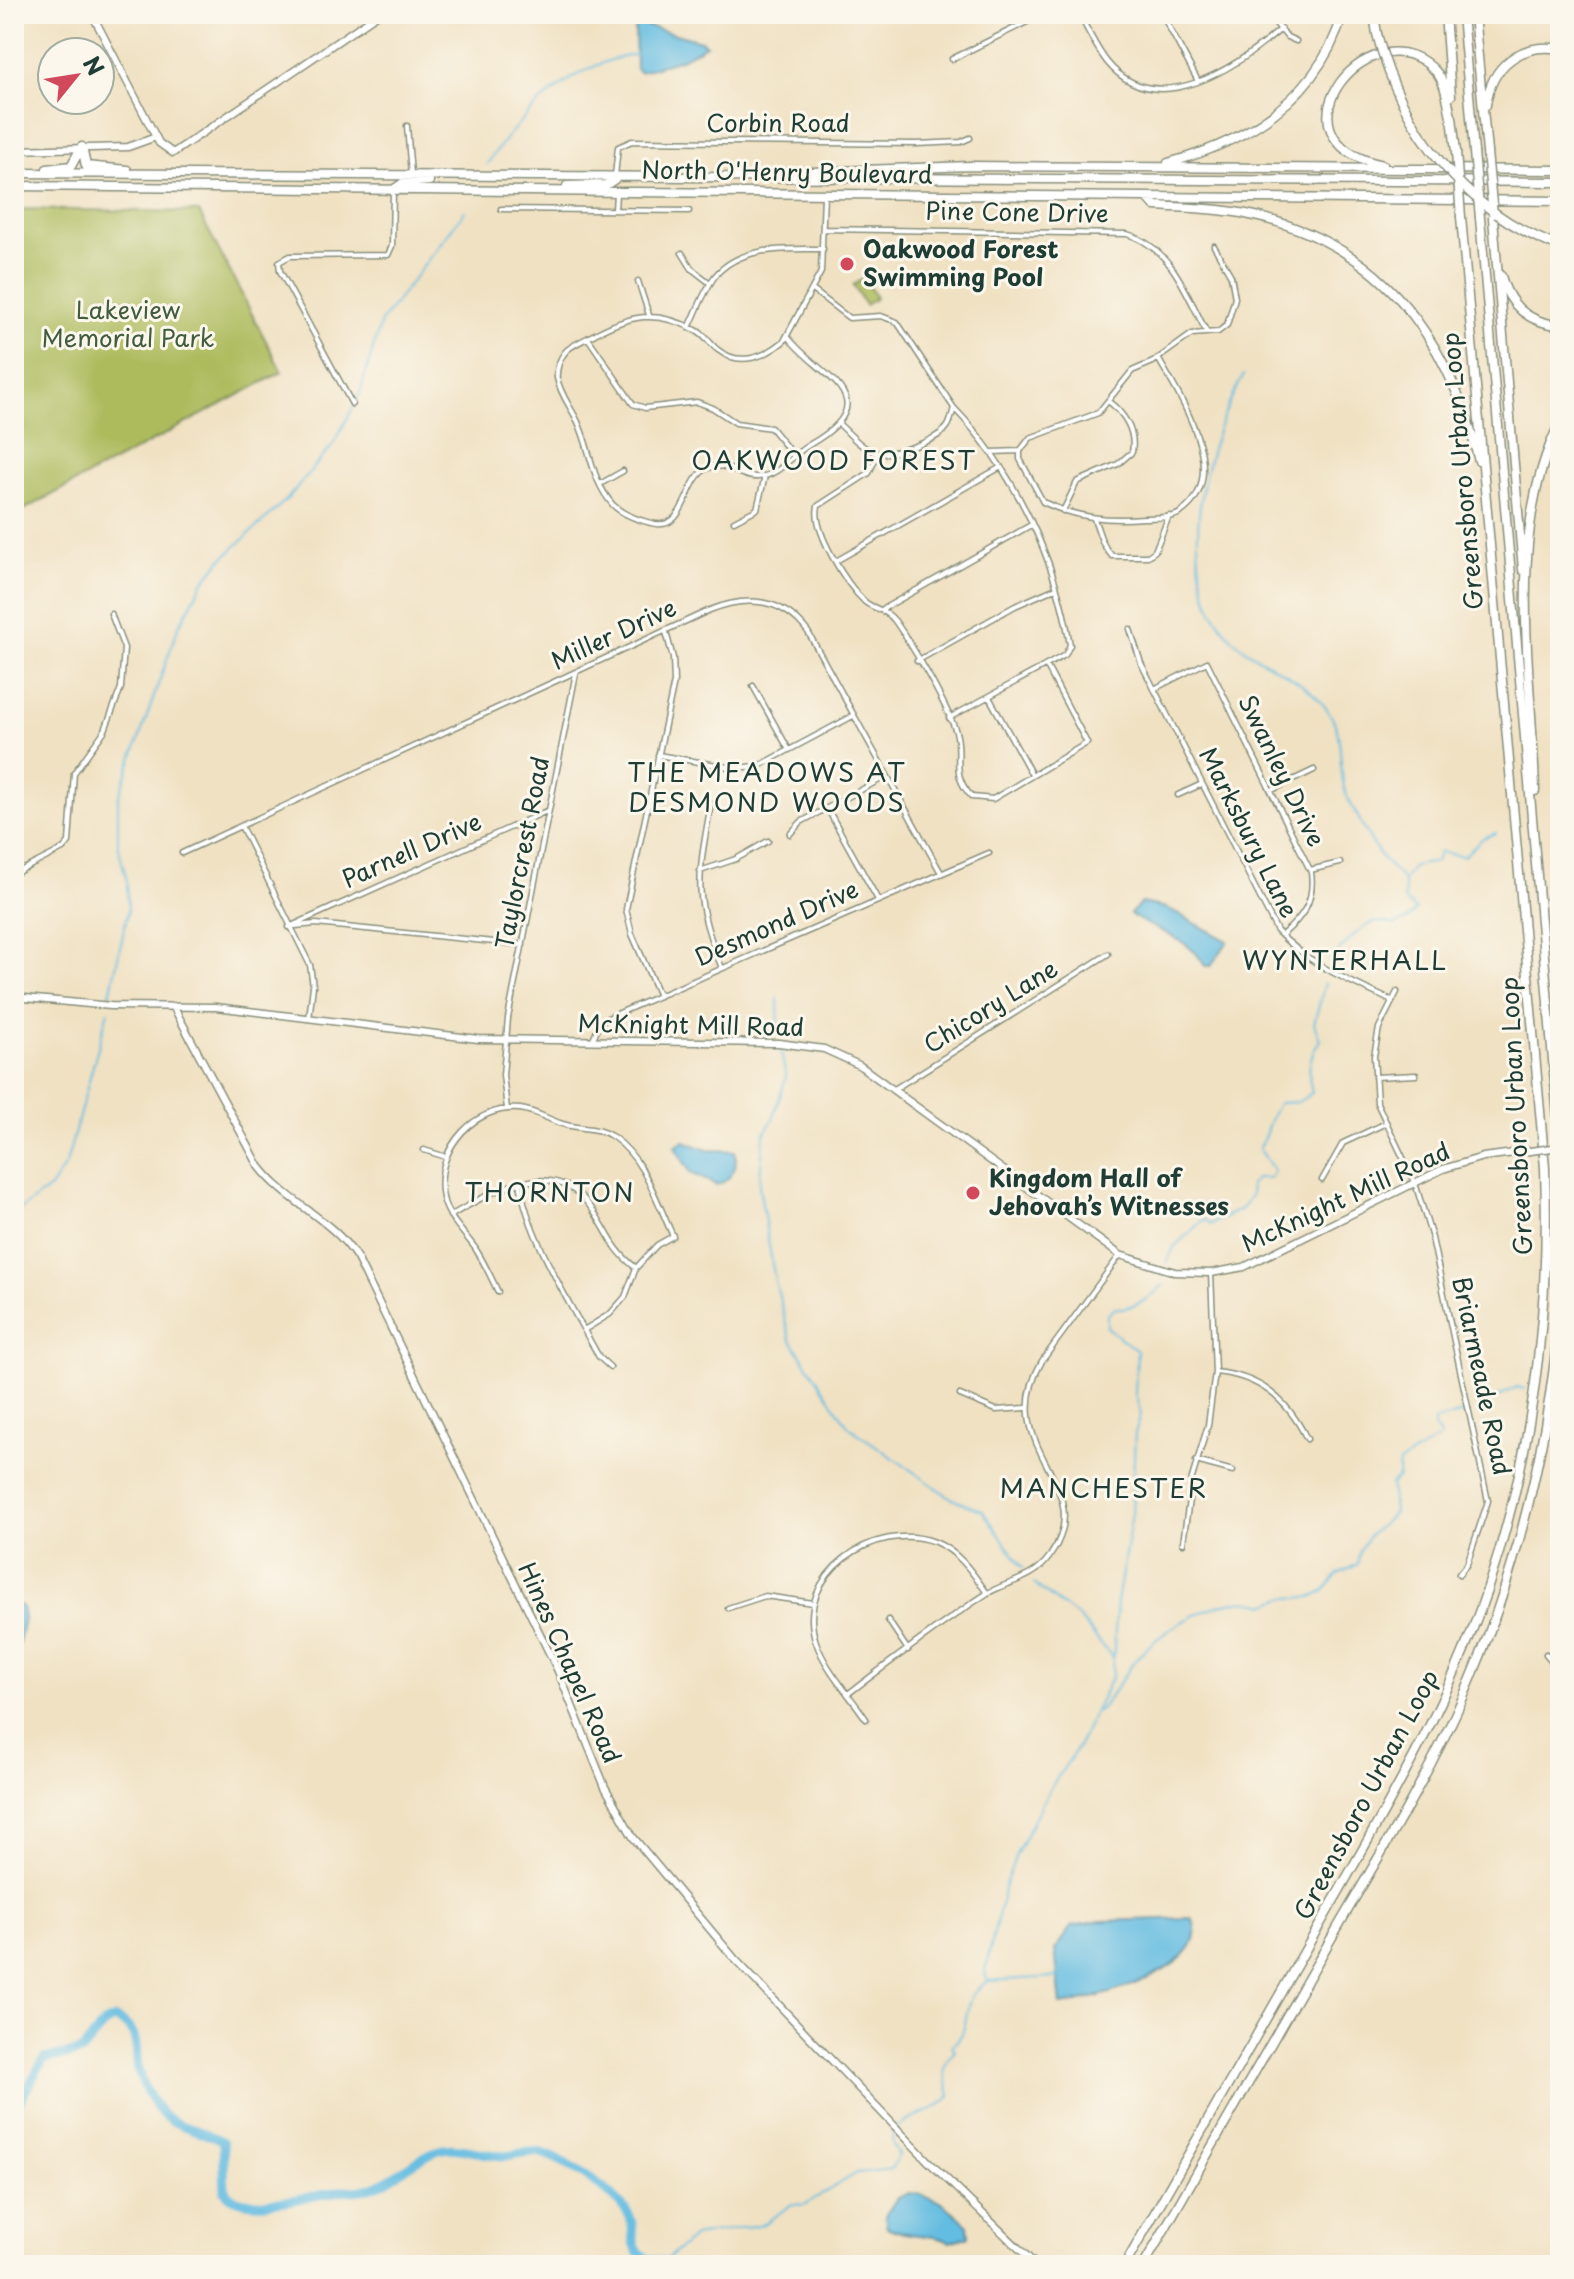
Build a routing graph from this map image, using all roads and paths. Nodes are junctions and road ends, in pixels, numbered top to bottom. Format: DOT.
graph roads {
  1 [pos="103,14"];
  2 [pos="378,14"];
  3 [pos="1043,14"];
  4 [pos="1079,14"];
  5 [pos="1162,14"];
  6 [pos="1268,14"];
  7 [pos="1343,14"];
  8 [pos="1374,14"];
  9 [pos="1445,14"];
  10 [pos="1462,14"];
  11 [pos="1474,14"];
  12 [pos="94,16"];
  13 [pos="1281,29"];
  14 [pos="1296,41"];
  15 [pos="1560,49"];
  16 [pos="952,59"];
  17 [pos="1198,81"];
  18 [pos="1452,121"];
  19 [pos="1485,122"];
  20 [pos="407,126"];
  21 [pos="156,137"];
  22 [pos="970,138"];
  23 [pos="82,147"];
  24 [pos="14,150"];
  25 [pos="1160,165"];
  26 [pos="1402,168"];
  27 [pos="1560,168"];
  28 [pos="14,172"];
  29 [pos="164,175"];
  30 [pos="411,176"];
  31 [pos="470,177"];
  32 [pos="724,178"];
  33 [pos="615,179"];
  34 [pos="1560,182"];
  35 [pos="14,186"];
  36 [pos="393,190"];
  37 [pos="523,190"];
  38 [pos="616,191"];
  39 [pos="824,195"];
  40 [pos="1148,198"];
  41 [pos="1558,202"];
  42 [pos="501,209"];
  43 [pos="615,210"];
  44 [pos="689,211"];
  45 [pos="824,229"];
  46 [pos="1214,246"];
  47 [pos="1560,247"];
  48 [pos="823,249"];
  49 [pos="682,253"];
  50 [pos="1497,263"];
  51 [pos="638,281"];
  52 [pos="711,284"];
  53 [pos="814,291"];
  54 [pos="649,315"];
  55 [pos="1560,325"];
  56 [pos="689,328"];
  57 [pos="1207,332"];
  58 [pos="787,336"];
  59 [pos="588,338"];
  60 [pos="1158,358"];
  61 [pos="1108,401"];
  62 [pos="352,404"];
  63 [pos="954,408"];
  64 [pos="1560,423"];
  65 [pos="839,424"];
  66 [pos="1020,451"];
  67 [pos="992,452"];
  68 [pos="878,453"];
  69 [pos="794,456"];
  70 [pos="1001,467"];
  71 [pos="623,471"];
  72 [pos="765,476"];
  73 [pos="600,484"];
  74 [pos="1485,488"];
  75 [pos="1063,511"];
  76 [pos="1169,516"];
  77 [pos="1093,518"];
  78 [pos="734,521"];
  79 [pos="1031,525"];
  80 [pos="836,561"];
  81 [pos="1056,588"];
  82 [pos="883,609"];
  83 [pos="111,614"];
  84 [pos="1130,629"];
  85 [pos="666,632"];
  86 [pos="1530,651"];
  87 [pos="917,661"];
  88 [pos="1046,665"];
  89 [pos="576,673"];
  90 [pos="753,686"];
  91 [pos="1154,689"];
  92 [pos="989,697"];
  93 [pos="854,716"];
  94 [pos="949,718"];
  95 [pos="790,751"];
  96 [pos="658,755"];
  97 [pos="1314,770"];
  98 [pos="1032,775"];
  99 [pos="887,776"];
  100 [pos="1202,784"];
  101 [pos="1272,790"];
  102 [pos="1178,795"];
  103 [pos="711,804"];
  104 [pos="827,808"];
  105 [pos="551,809"];
  106 [pos="241,826"];
  107 [pos="790,834"];
  108 [pos="768,841"];
  109 [pos="182,853"];
  110 [pos="989,853"];
  111 [pos="1340,863"];
  112 [pos="1536,868"];
  113 [pos="1310,870"];
  114 [pos="700,871"];
  115 [pos="941,873"];
  116 [pos="14,874"];
  117 [pos="878,900"];
  118 [pos="289,927"];
  119 [pos="1282,935"];
  120 [pos="523,945"];
  121 [pos="1108,954"];
  122 [pos="722,969"];
  123 [pos="1397,992"];
  124 [pos="659,996"];
  125 [pos="14,997"];
  126 [pos="1392,1001"];
  127 [pos="173,1006"];
  128 [pos="308,1021"];
  129 [pos="505,1040"];
  130 [pos="593,1042"];
  131 [pos="1416,1075"];
  132 [pos="1374,1077"];
  133 [pos="893,1090"];
  134 [pos="507,1109"];
  135 [pos="1384,1124"];
  136 [pos="1560,1141"];
  137 [pos="1560,1147"];
  138 [pos="424,1150"];
  139 [pos="446,1157"];
  140 [pos="1322,1180"];
  141 [pos="520,1181"];
  142 [pos="1415,1183"];
  143 [pos="450,1216"];
  144 [pos="1120,1255"];
  145 [pos="636,1268"];
  146 [pos="1211,1273"];
  147 [pos="498,1292"];
  148 [pos="1560,1312"];
  149 [pos="584,1330"];
  150 [pos="610,1367"];
  151 [pos="1215,1372"];
  152 [pos="960,1395"];
  153 [pos="1026,1408"];
  154 [pos="1307,1439"];
  155 [pos="1196,1461"];
  156 [pos="1233,1471"];
  157 [pos="1183,1543"];
  158 [pos="1459,1574"];
  159 [pos="987,1593"];
  160 [pos="813,1603"];
  161 [pos="728,1608"];
  162 [pos="888,1620"];
  163 [pos="908,1650"];
  164 [pos="1546,1654"];
  165 [pos="1560,1671"];
  166 [pos="849,1693"];
  167 [pos="866,1719"];
  168 [pos="1036,2265"];
  169 [pos="1125,2265"];
  170 [pos="1144,2265"];
  1 -- 12 [label="street"];
  2 -- 21 [label="street"];
  3 -- 16 [label="street"];
  4 -- 17 [label="street"];
  5 -- 17 [label="street"];
  6 -- 13 [label="street"];
  7 -- 25 [label="highway"];
  8 -- 47 [label="highway, bridge"];
  9 -- 18 [label="highway, Greensboro Urban Loop"];
  10 -- 112 [label="highway, Greensboro Urban Loop, bridge"];
  11 -- 19 [label="highway"];
  12 -- 21 [label="street"];
  13 -- 14 [label="street"];
  13 -- 17 [label="street"];
  15 -- 19 [label="highway"];
  18 -- 26 [label="highway"];
  18 -- 74 [label="highway, Greensboro Urban Loop, bridge"];
  19 -- 50 [label="highway, bridge"];
  20 -- 30 [label="street"];
  21 -- 23 [label="street"];
  22 -- 33 [label="street, Corbin Road"];
  23 -- 24 [label="street"];
  23 -- 28 [label="highway"];
  23 -- 29 [label="highway"];
  25 -- 26 [label="highway"];
  25 -- 32 [label="highway"];
  26 -- 27 [label="highway"];
  28 -- 29 [label="highway, North O'Henry Boulevard"];
  29 -- 30 [label="highway, North O'Henry Boulevard"];
  30 -- 31 [label="highway, North O'Henry Boulevard"];
  31 -- 33 [label="highway, North O'Henry Boulevard"];
  31 -- 36 [label="highway"];
  32 -- 33 [label="highway, North O'Henry Boulevard"];
  32 -- 34 [label="highway, North O'Henry Boulevard"];
  33 -- 37 [label="highway"];
  35 -- 36 [label="highway, North O'Henry Boulevard"];
  36 -- 37 [label="highway, North O'Henry Boulevard"];
  36 -- 62 [label="street"];
  37 -- 38 [label="highway, North O'Henry Boulevard"];
  38 -- 39 [label="highway, North O'Henry Boulevard"];
  38 -- 43 [label="street"];
  39 -- 40 [label="highway, North O'Henry Boulevard"];
  39 -- 45 [label="street"];
  40 -- 41 [label="highway, North O'Henry Boulevard"];
  40 -- 74 [label="highway"];
  42 -- 43 [label="street"];
  43 -- 44 [label="street"];
  45 -- 48 [label="street"];
  45 -- 57 [label="street, Pine Cone Drive"];
  46 -- 57 [label="street"];
  48 -- 52 [label="street"];
  48 -- 53 [label="street"];
  49 -- 52 [label="street"];
  50 -- 55 [label="highway"];
  50 -- 86 [label="highway"];
  51 -- 54 [label="street"];
  52 -- 56 [label="street"];
  53 -- 58 [label="street"];
  53 -- 63 [label="street"];
  54 -- 56 [label="street"];
  54 -- 59 [label="street"];
  56 -- 58 [label="street"];
  57 -- 60 [label="street"];
  58 -- 65 [label="street"];
  59 -- 69 [label="street"];
  59 -- 73 [label="street"];
  60 -- 61 [label="street"];
  60 -- 76 [label="street"];
  61 -- 66 [label="street"];
  61 -- 75 [label="street"];
  63 -- 67 [label="street"];
  63 -- 68 [label="street"];
  64 -- 86 [label="highway"];
  65 -- 68 [label="street"];
  65 -- 69 [label="street"];
  66 -- 67 [label="street"];
  66 -- 75 [label="street"];
  67 -- 70 [label="street"];
  68 -- 80 [label="street"];
  69 -- 72 [label="street"];
  70 -- 79 [label="street"];
  70 -- 80 [label="street"];
  71 -- 73 [label="street"];
  72 -- 73 [label="street"];
  72 -- 78 [label="street"];
  74 -- 169 [label="highway, Greensboro Urban Loop"];
  75 -- 77 [label="street"];
  76 -- 77 [label="street"];
  76 -- 77 [label="street"];
  79 -- 81 [label="street"];
  79 -- 82 [label="street"];
  80 -- 82 [label="street"];
  81 -- 87 [label="street"];
  81 -- 88 [label="street"];
  82 -- 87 [label="street"];
  83 -- 116 [label="street"];
  84 -- 91 [label="street, Marksbury Lane"];
  85 -- 89 [label="street, Miller Drive"];
  85 -- 93 [label="street, Miller Drive"];
  85 -- 96 [label="street"];
  86 -- 112 [label="highway"];
  87 -- 94 [label="street"];
  88 -- 92 [label="street"];
  88 -- 98 [label="street"];
  89 -- 105 [label="street, Taylorcrest Road"];
  89 -- 106 [label="street, Miller Drive"];
  90 -- 95 [label="street"];
  91 -- 100 [label="street, Marksbury Lane"];
  91 -- 101 [label="street, Swanley Drive"];
  92 -- 94 [label="street"];
  92 -- 98 [label="street"];
  93 -- 95 [label="street"];
  93 -- 99 [label="street, Miller Drive"];
  94 -- 98 [label="street"];
  95 -- 96 [label="street"];
  96 -- 124 [label="street"];
  97 -- 101 [label="street"];
  99 -- 104 [label="street"];
  99 -- 115 [label="street, Miller Drive"];
  100 -- 102 [label="street"];
  100 -- 119 [label="street, Marksbury Lane"];
  101 -- 113 [label="street, Swanley Drive"];
  103 -- 114 [label="street"];
  104 -- 107 [label="street"];
  104 -- 117 [label="street"];
  105 -- 118 [label="street, Parnell Drive"];
  105 -- 120 [label="street, Taylorcrest Road"];
  106 -- 109 [label="street, Miller Drive"];
  106 -- 118 [label="street"];
  108 -- 114 [label="street"];
  110 -- 115 [label="street, Desmond Drive"];
  111 -- 113 [label="street"];
  112 -- 136 [label="highway, Greensboro Urban Loop"];
  113 -- 119 [label="street, Swanley Drive"];
  114 -- 122 [label="street"];
  115 -- 117 [label="street, Desmond Drive"];
  117 -- 122 [label="street, Desmond Drive"];
  118 -- 120 [label="street"];
  118 -- 128 [label="street"];
  119 -- 126 [label="street, Marksbury Lane"];
  120 -- 129 [label="street, Taylorcrest Road"];
  121 -- 133 [label="street, Chicory Lane"];
  122 -- 124 [label="street, Desmond Drive"];
  123 -- 126 [label="street, Briarmeade Road"];
  124 -- 130 [label="street, Desmond Drive"];
  125 -- 127 [label="street, McKnight Mill Road"];
  126 -- 132 [label="street, Briarmeade Road"];
  127 -- 128 [label="street, McKnight Mill Road"];
  127 -- 168 [label="street, Hines Chapel Road"];
  128 -- 129 [label="street, McKnight Mill Road"];
  129 -- 130 [label="street, McKnight Mill Road"];
  129 -- 134 [label="street, Taylorcrest Road"];
  130 -- 133 [label="street, McKnight Mill Road"];
  131 -- 132 [label="street"];
  132 -- 135 [label="street, Briarmeade Road"];
  133 -- 144 [label="street, McKnight Mill Road"];
  134 -- 139 [label="street"];
  134 -- 145 [label="street"];
  135 -- 140 [label="street"];
  135 -- 142 [label="street, Briarmeade Road"];
  137 -- 142 [label="street, McKnight Mill Road, bridge"];
  138 -- 139 [label="street"];
  139 -- 143 [label="street"];
  141 -- 143 [label="street"];
  141 -- 145 [label="street"];
  141 -- 149 [label="street"];
  142 -- 146 [label="street, McKnight Mill Road"];
  142 -- 158 [label="street, Briarmeade Road"];
  143 -- 147 [label="street"];
  144 -- 146 [label="street, McKnight Mill Road"];
  144 -- 153 [label="street"];
  145 -- 149 [label="street"];
  146 -- 151 [label="street"];
  148 -- 170 [label="highway, Greensboro Urban Loop"];
  149 -- 150 [label="street"];
  151 -- 154 [label="street"];
  151 -- 155 [label="street"];
  152 -- 153 [label="street"];
  153 -- 159 [label="street"];
  155 -- 156 [label="street"];
  155 -- 157 [label="street"];
  159 -- 160 [label="street"];
  159 -- 163 [label="street"];
  160 -- 161 [label="street"];
  160 -- 166 [label="street"];
  162 -- 163 [label="street"];
  163 -- 166 [label="street"];
  164 -- 165 [label="street"];
  166 -- 167 [label="street"];
}
